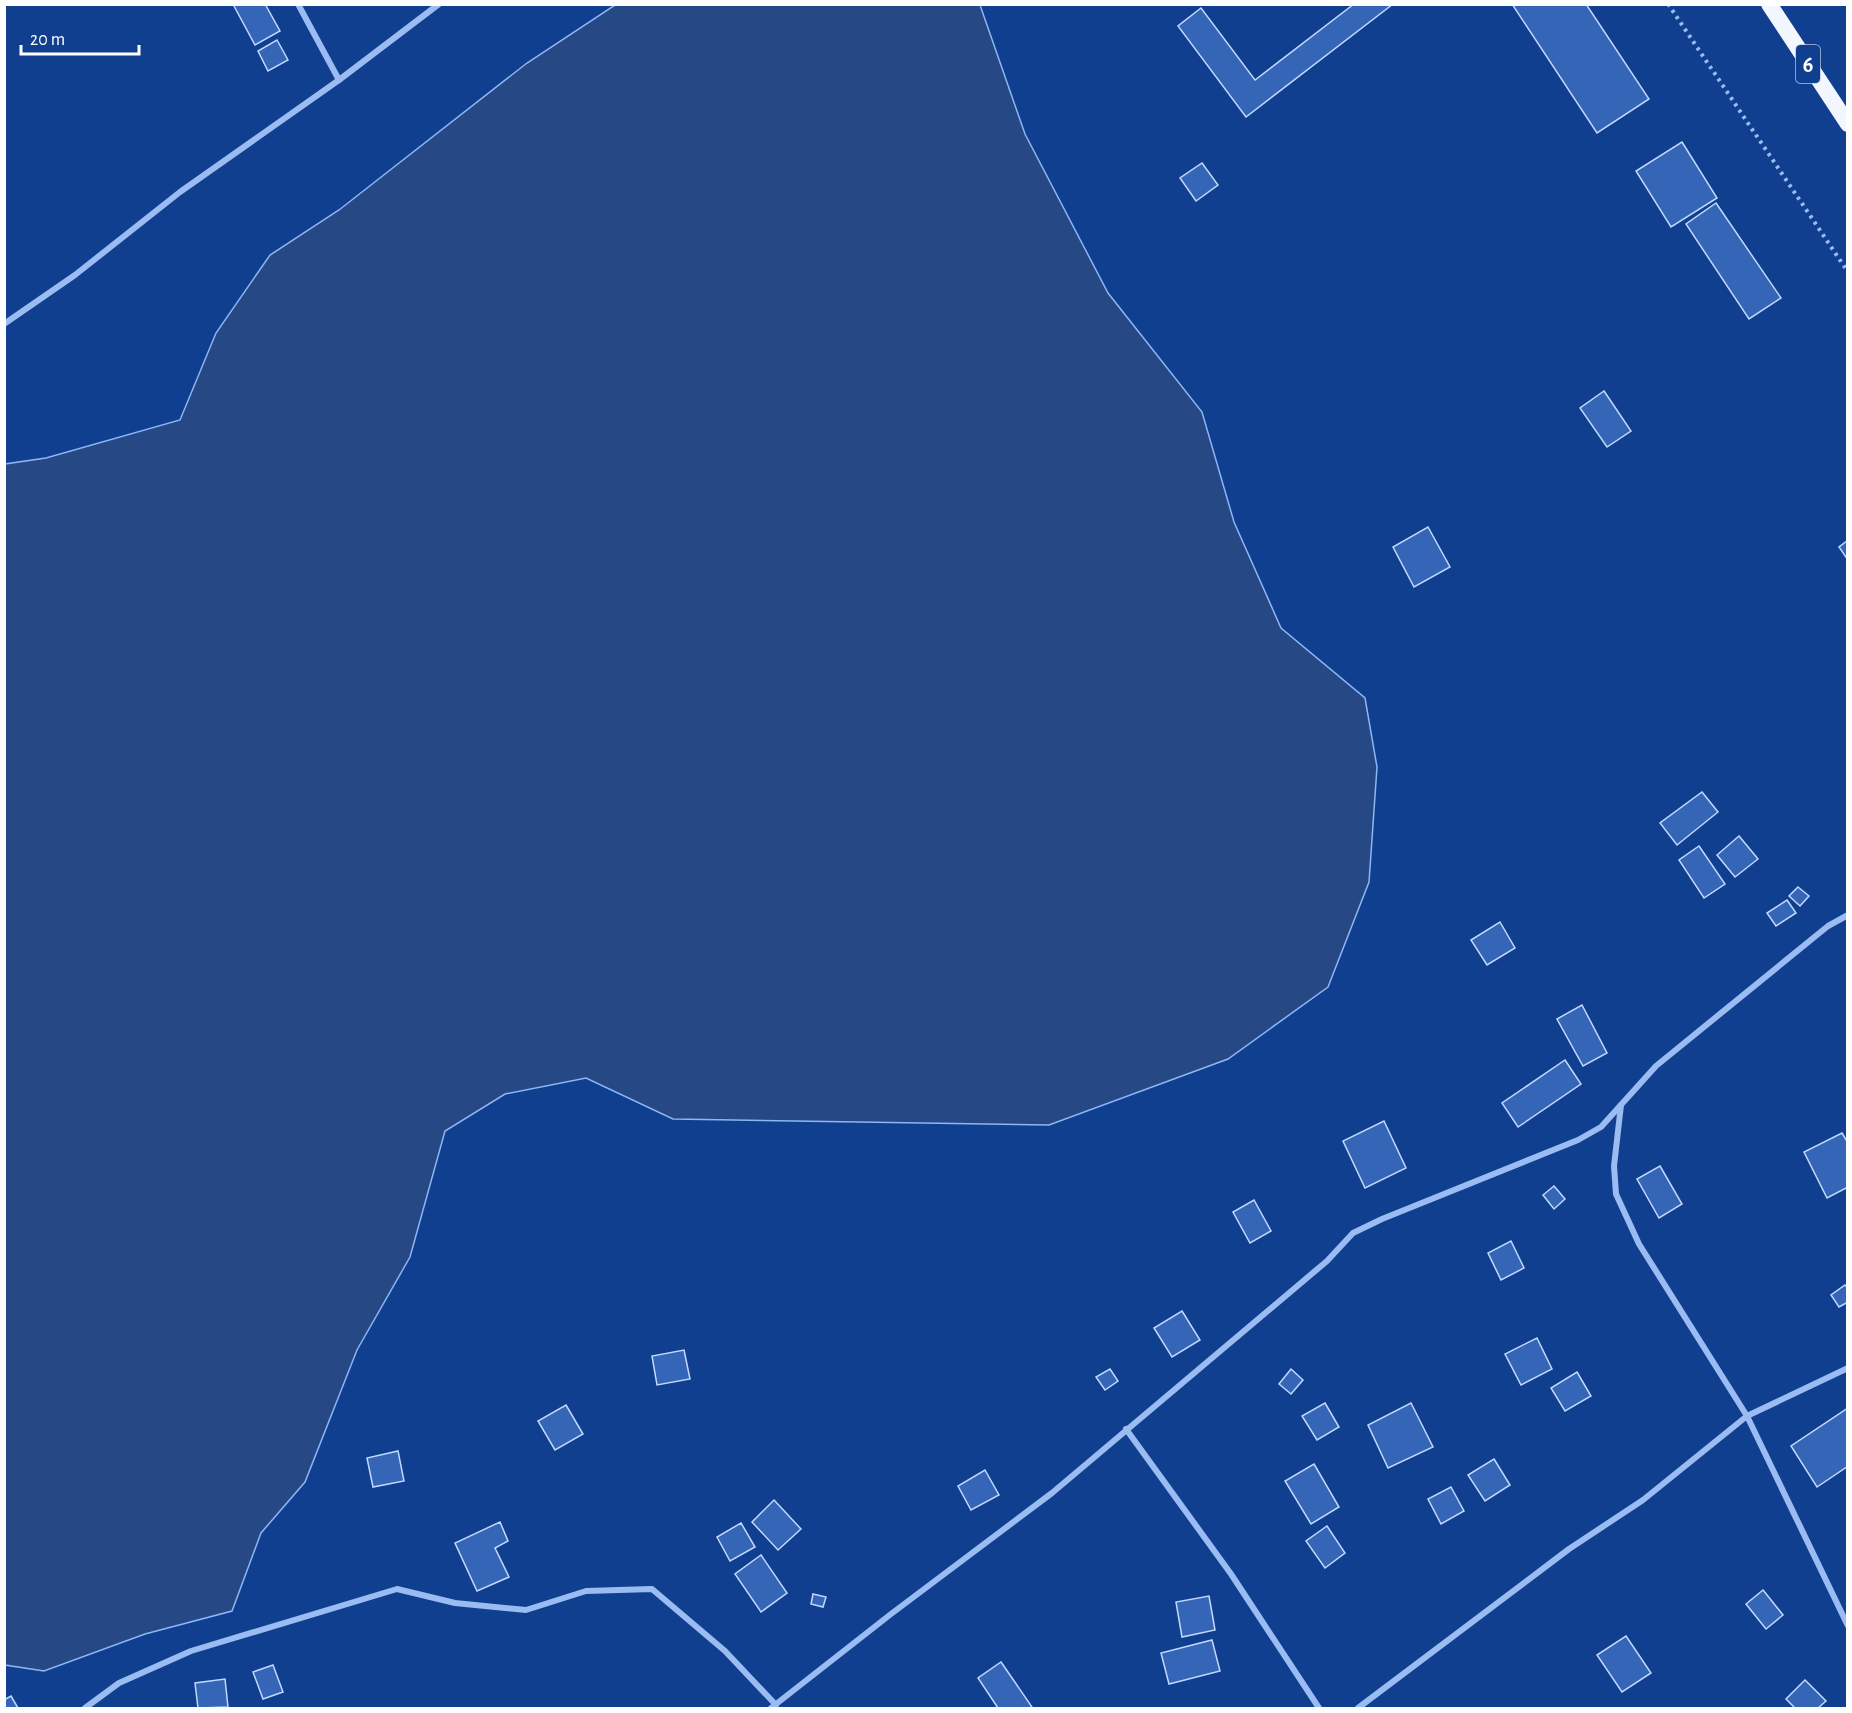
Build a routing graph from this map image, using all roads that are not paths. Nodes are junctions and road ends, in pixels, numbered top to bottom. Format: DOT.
graph roads {
  1 [pos="298,4"];
  2 [pos="439,4"];
  3 [pos="1768,4"];
  4 [pos="339,80"];
  5 [pos="1848,124"];
  6 [pos="4,324"];
  7 [pos="1848,915"];
  8 [pos="1621,1105"];
  9 [pos="1848,1368"];
  10 [pos="1747,1416"];
  11 [pos="1126,1429"];
  12 [pos="1848,1626"];
  13 [pos="773,1707"];
  14 [pos="85,1708"];
  15 [pos="1319,1708"];
  16 [pos="1358,1708"];
  1 -- 4 [label="street"];
  2 -- 4 [label="street"];
  3 -- 5 [label="highway, 6"];
  4 -- 6 [label="street"];
  7 -- 8 [label="street"];
  8 -- 10 [label="street"];
  8 -- 11 [label="street"];
  9 -- 10 [label="street"];
  10 -- 12 [label="street"];
  10 -- 16 [label="street"];
  11 -- 13 [label="street"];
  11 -- 15 [label="street"];
  13 -- 14 [label="street"];
}
